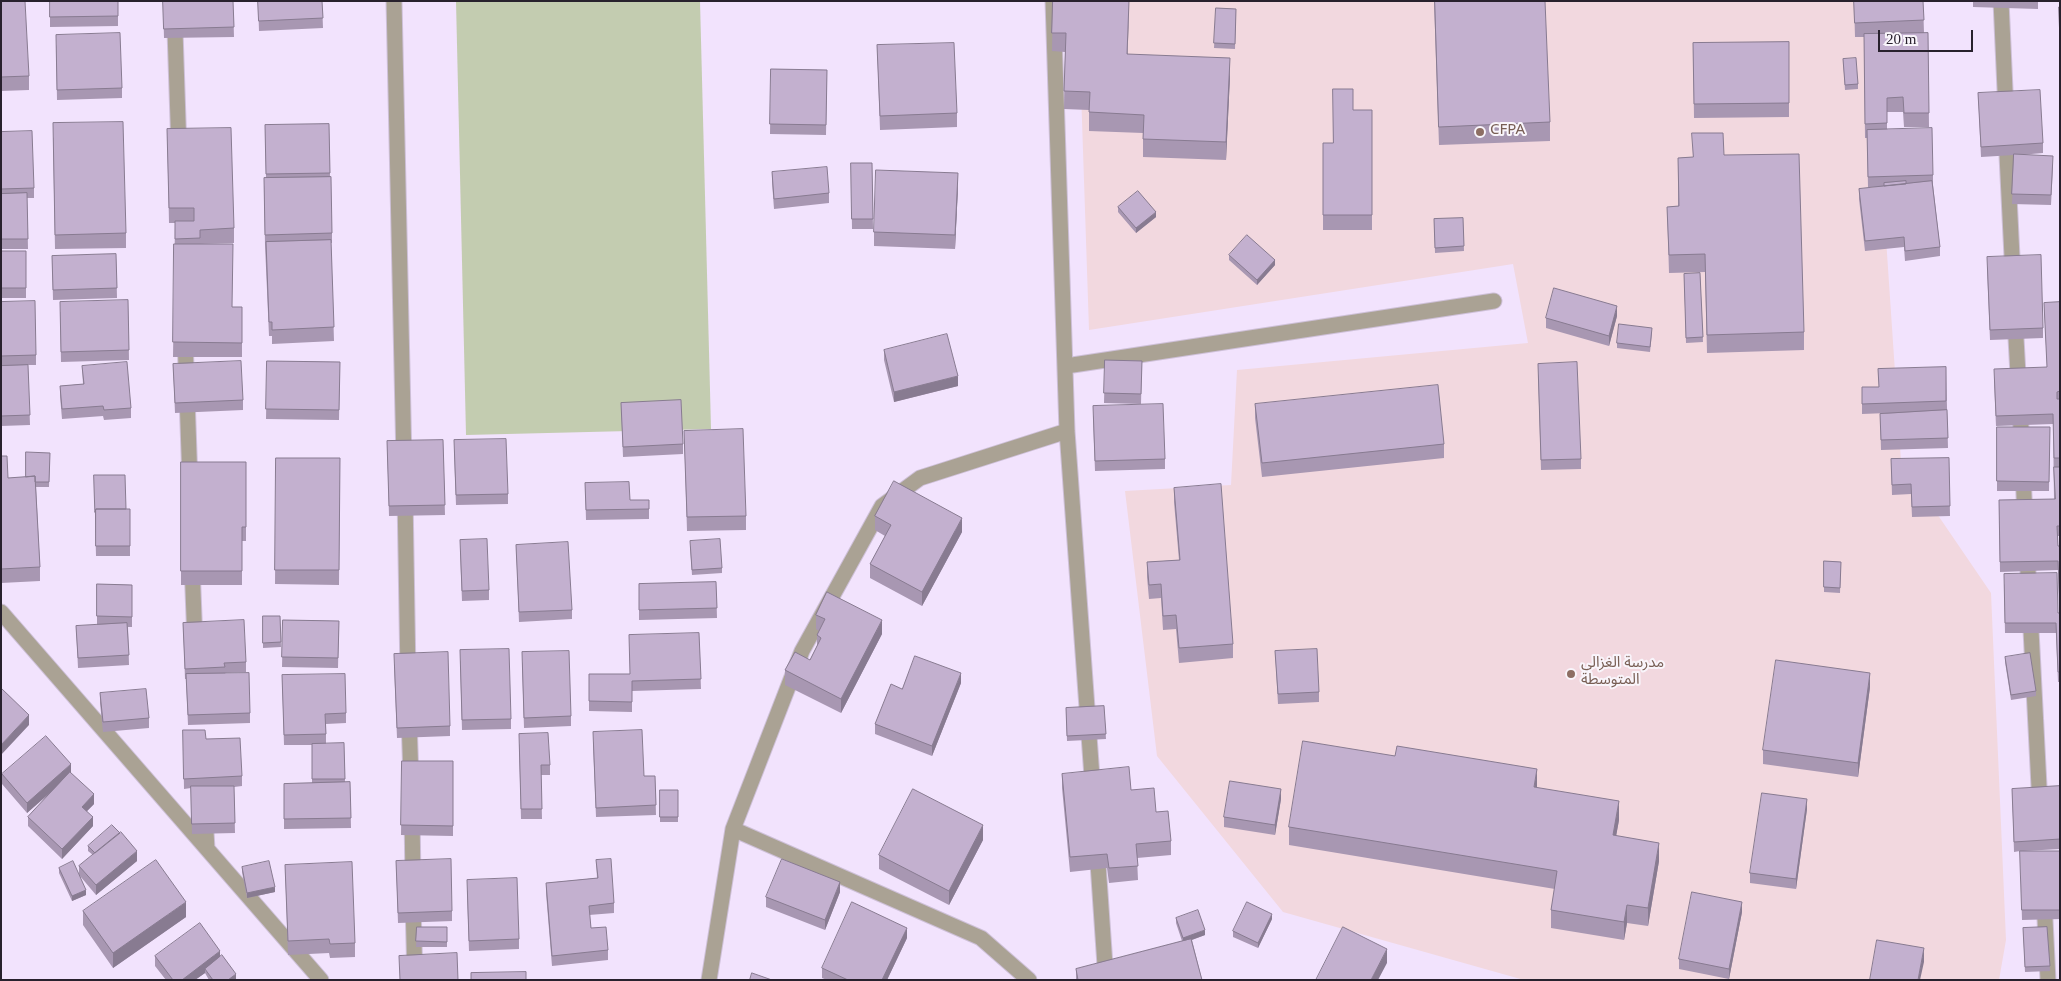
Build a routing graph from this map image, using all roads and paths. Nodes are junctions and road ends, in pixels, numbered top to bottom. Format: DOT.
graph roads {
  1 [pos="174,1"];
  2 [pos="394,1"];
  3 [pos="1053,1"];
  4 [pos="2001,1"];
  5 [pos="179,160"];
  6 [pos="1494,301"];
  7 [pos="184,319"];
  8 [pos="1066,366"];
  9 [pos="1067,431"];
  10 [pos="190,497"];
  11 [pos="192,547"];
  12 [pos="1,612"];
  13 [pos="195,656"];
  14 [pos="204,801"];
  15 [pos="1094,810"];
  16 [pos="2040,821"];
  17 [pos="733,828"];
  18 [pos="1096,830"];
  19 [pos="207,849"];
  20 [pos="2044,880"];
  21 [pos="321,980"];
  22 [pos="415,980"];
  23 [pos="709,980"];
  24 [pos="1029,980"];
  25 [pos="1106,980"];
  26 [pos="2048,980"];
  1 -- 5 [label="street"];
  2 -- 22 [label="street"];
  3 -- 8 [label="street"];
  4 -- 16 [label="street"];
  6 -- 8 [label="street"];
  7 -- 10 [label="street"];
  8 -- 9 [label="street"];
  9 -- 15 [label="street"];
  9 -- 17 [label="street"];
  11 -- 13 [label="street"];
  12 -- 19 [label="street"];
  14 -- 19 [label="street"];
  17 -- 23 [label="street"];
  17 -- 24 [label="street"];
  18 -- 25 [label="street"];
  19 -- 21 [label="street"];
  20 -- 26 [label="street"];
}
